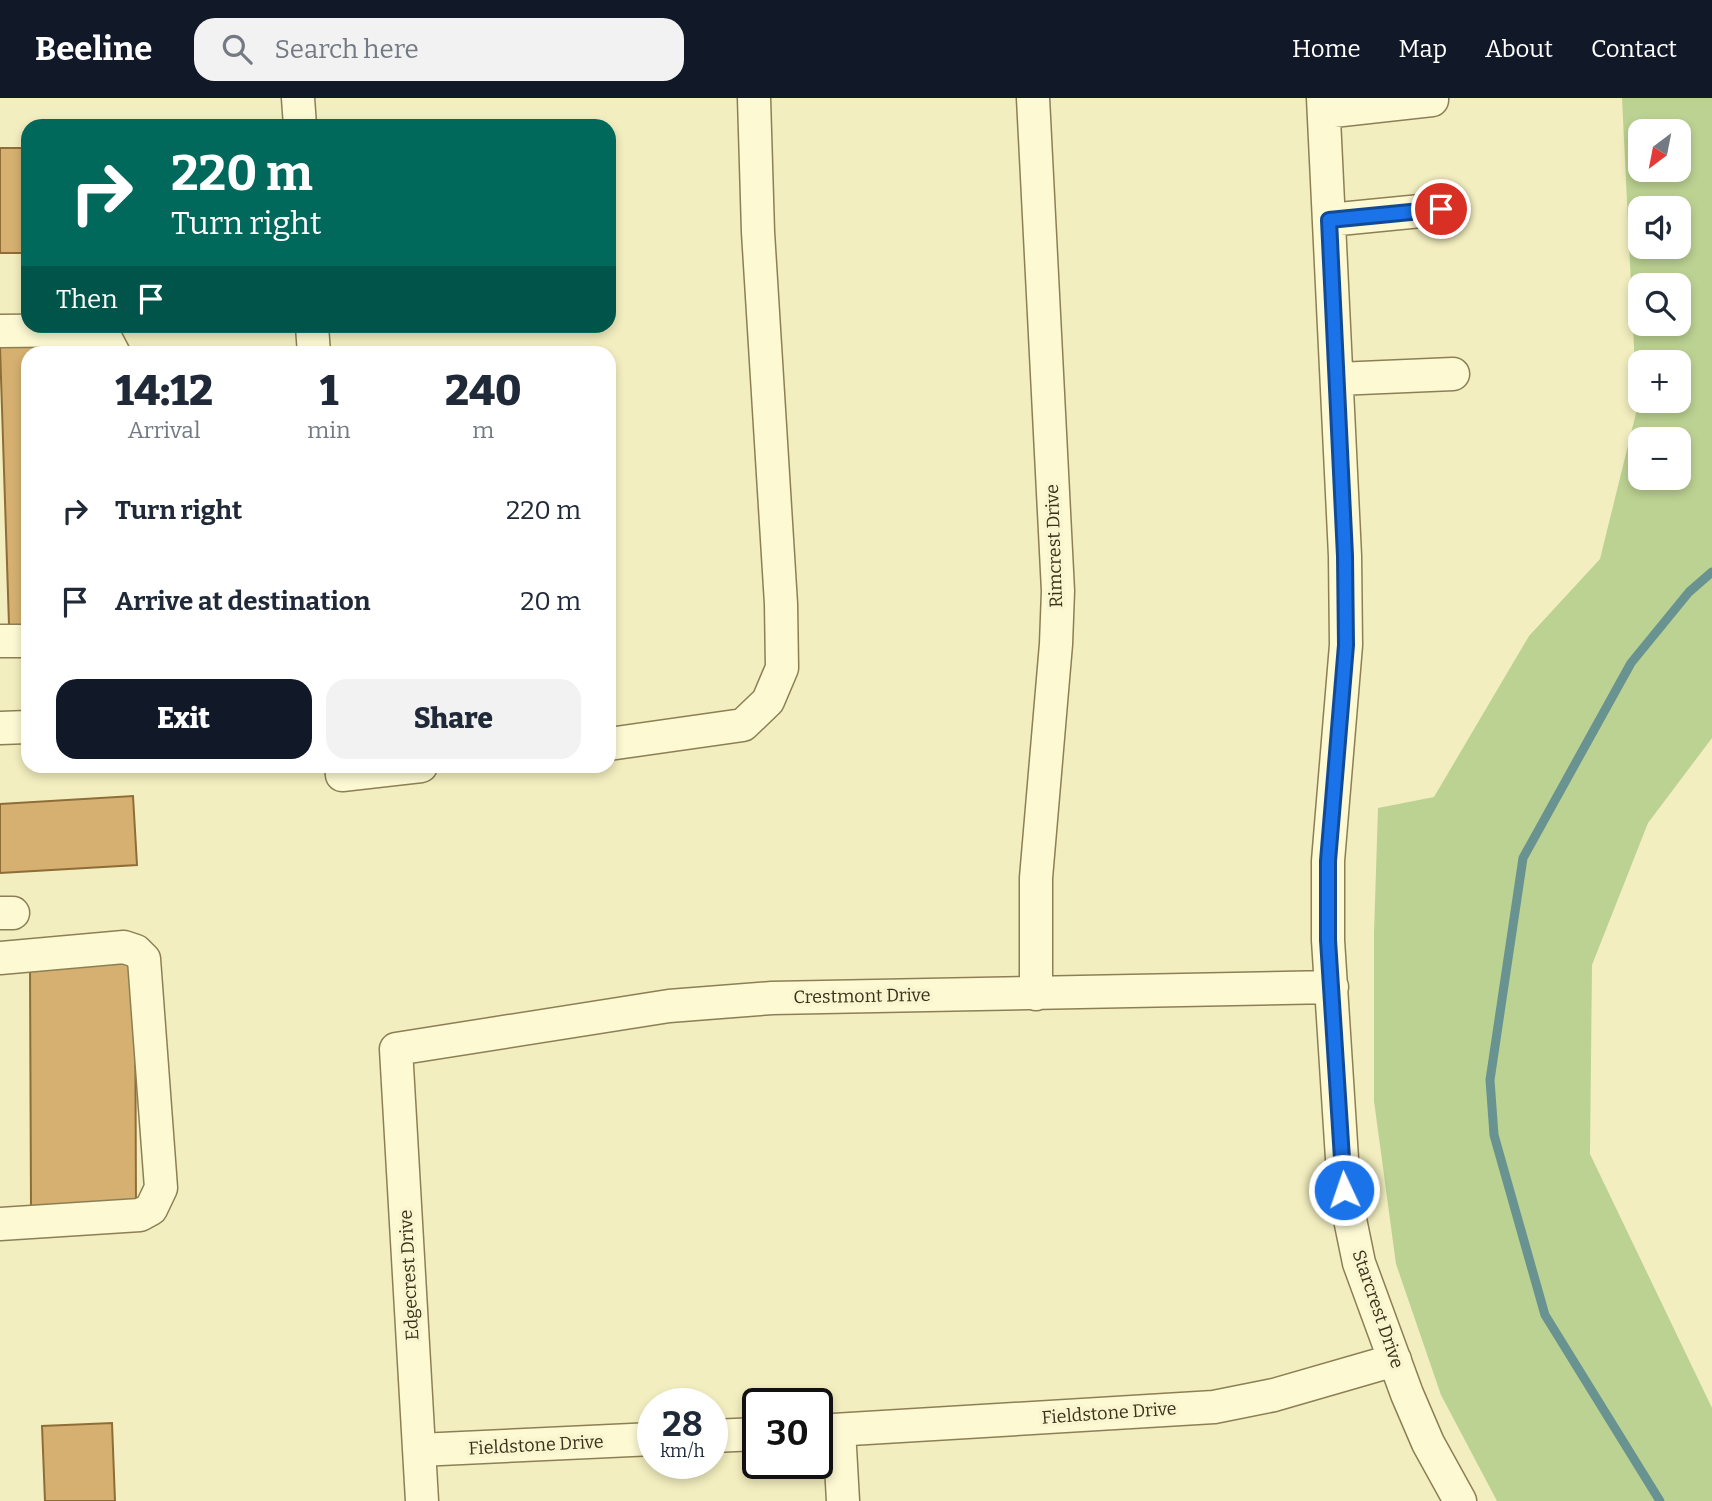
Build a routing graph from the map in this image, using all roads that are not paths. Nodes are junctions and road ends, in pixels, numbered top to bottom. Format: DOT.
graph roads {
  1 [pos="298,98"];
  2 [pos="754,98"];
  3 [pos="1033,98"];
  4 [pos="1432,98"];
  5 [pos="1324,105"];
  6 [pos="300,119"];
  7 [pos="1441,209"];
  8 [pos="1329,220"];
  9 [pos="0,331"];
  10 [pos="21,331"];
  11 [pos="1453,374"];
  12 [pos="1337,379"];
  13 [pos="0,641"];
  14 [pos="21,641"];
  15 [pos="21,727"];
  16 [pos="0,728"];
  17 [pos="616,743"];
  18 [pos="342,773"];
  19 [pos="360,773"];
  20 [pos="0,958"];
  21 [pos="1332,987"];
  22 [pos="1036,993"];
  23 [pos="396,1049"];
  24 [pos="0,1224"];
  25 [pos="1395,1360"];
  26 [pos="833,1430"];
  27 [pos="637,1440"];
  28 [pos="419,1451"];
  29 [pos="833,1454"];
  30 [pos="422,1501"];
  31 [pos="843,1501"];
  32 [pos="1460,1501"];
  1 -- 6 [label="street"];
  2 -- 17 [label="street"];
  3 -- 22 [label="street, Rimcrest Drive"];
  4 -- 5 [label="street"];
  5 -- 8 [label="street, Starcrest Drive"];
  7 -- 8 [label="street"];
  8 -- 12 [label="street, Starcrest Drive"];
  9 -- 10 [label="street"];
  11 -- 12 [label="street"];
  12 -- 21 [label="street, Starcrest Drive"];
  13 -- 14 [label="street"];
  15 -- 16 [label="street"];
  18 -- 19 [label="street"];
  20 -- 24 [label="street"];
  21 -- 22 [label="street, Crestmont Drive"];
  21 -- 25 [label="street, Starcrest Drive"];
  22 -- 23 [label="street, Crestmont Drive"];
  23 -- 28 [label="street, Edgecrest Drive"];
  25 -- 26 [label="street, Fieldstone Drive"];
  25 -- 32 [label="street, Starcrest Drive"];
  27 -- 28 [label="street, Fieldstone Drive"];
  28 -- 30 [label="street, Edgecrest Drive"];
  29 -- 31 [label="street"];
}
